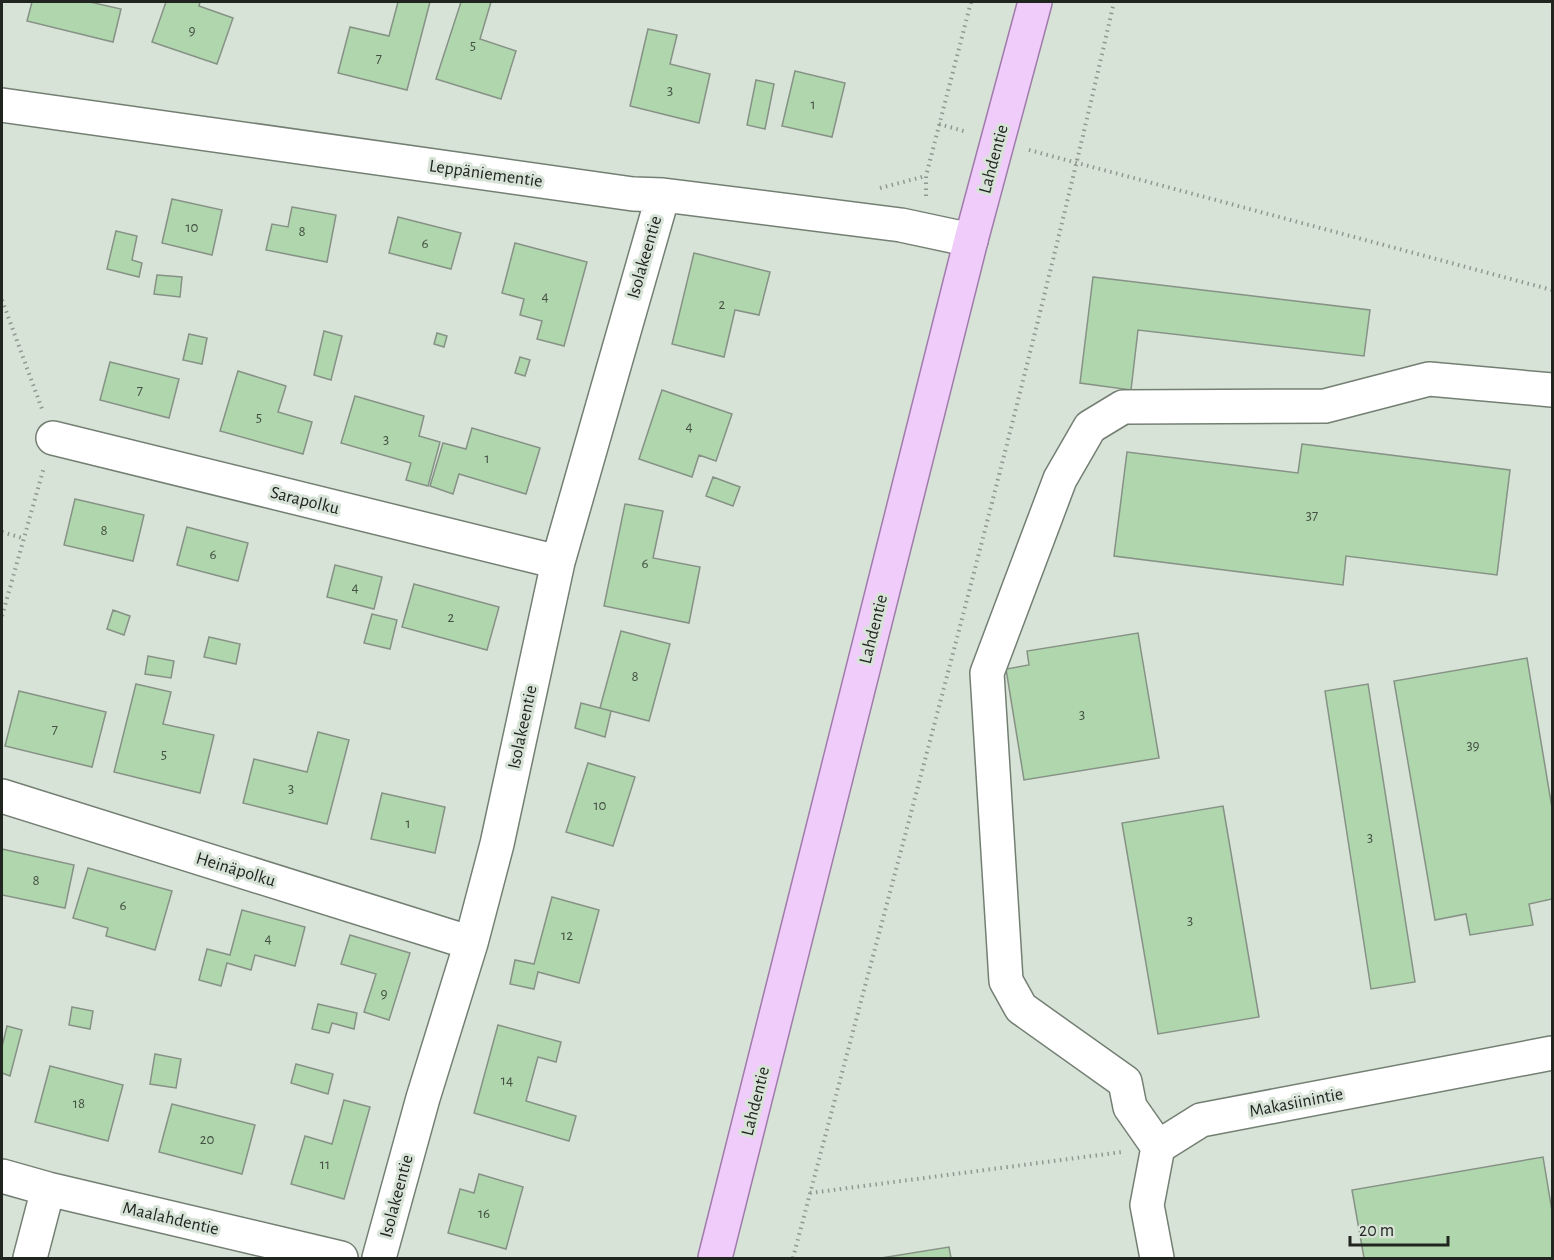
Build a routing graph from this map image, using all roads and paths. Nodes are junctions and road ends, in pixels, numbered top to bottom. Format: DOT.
graph roads {
  1 [pos="971,2"];
  2 [pos="1035,2"];
  3 [pos="1114,2"];
  4 [pos="2,105"];
  5 [pos="1077,164"];
  6 [pos="663,195"];
  7 [pos="926,231"];
  8 [pos="971,240"];
  9 [pos="1552,290"];
  10 [pos="1552,390"];
  11 [pos="52,438"];
  12 [pos="2,532"];
  13 [pos="22,538"];
  14 [pos="558,562"];
  15 [pos="2,796"];
  16 [pos="471,943"];
  17 [pos="1552,1053"];
  18 [pos="1158,1147"];
  19 [pos="2,1176"];
  20 [pos="48,1190"];
  21 [pos="810,1193"];
  22 [pos="30,1258"];
  23 [pos="341,1258"];
  24 [pos="379,1258"];
  25 [pos="715,1258"];
  26 [pos="793,1258"];
  27 [pos="1157,1258"];
  1 -- 7 [label="path"];
  2 -- 8 [label="main road, Lahdentie"];
  3 -- 5 [label="path"];
  4 -- 6 [label="street, Leppäniementie"];
  5 -- 9 [label="path"];
  5 -- 21 [label="path"];
  6 -- 7 [label="street, Leppäniementie"];
  6 -- 14 [label="street, Isolakeentie"];
  7 -- 8 [label="street, Leppäniementie"];
  8 -- 25 [label="main road, Lahdentie"];
  10 -- 18 [label="street"];
  11 -- 14 [label="street, Sarapolku"];
  12 -- 13 [label="path"];
  14 -- 16 [label="street, Isolakeentie"];
  15 -- 16 [label="street, Heinäpolku"];
  16 -- 24 [label="street, Isolakeentie"];
  17 -- 18 [label="street, Makasiinintie"];
  18 -- 21 [label="path"];
  18 -- 27 [label="street"];
  19 -- 20 [label="street, Maalahdentie"];
  20 -- 22 [label="street"];
  20 -- 23 [label="street, Maalahdentie"];
  21 -- 26 [label="path"];
}
